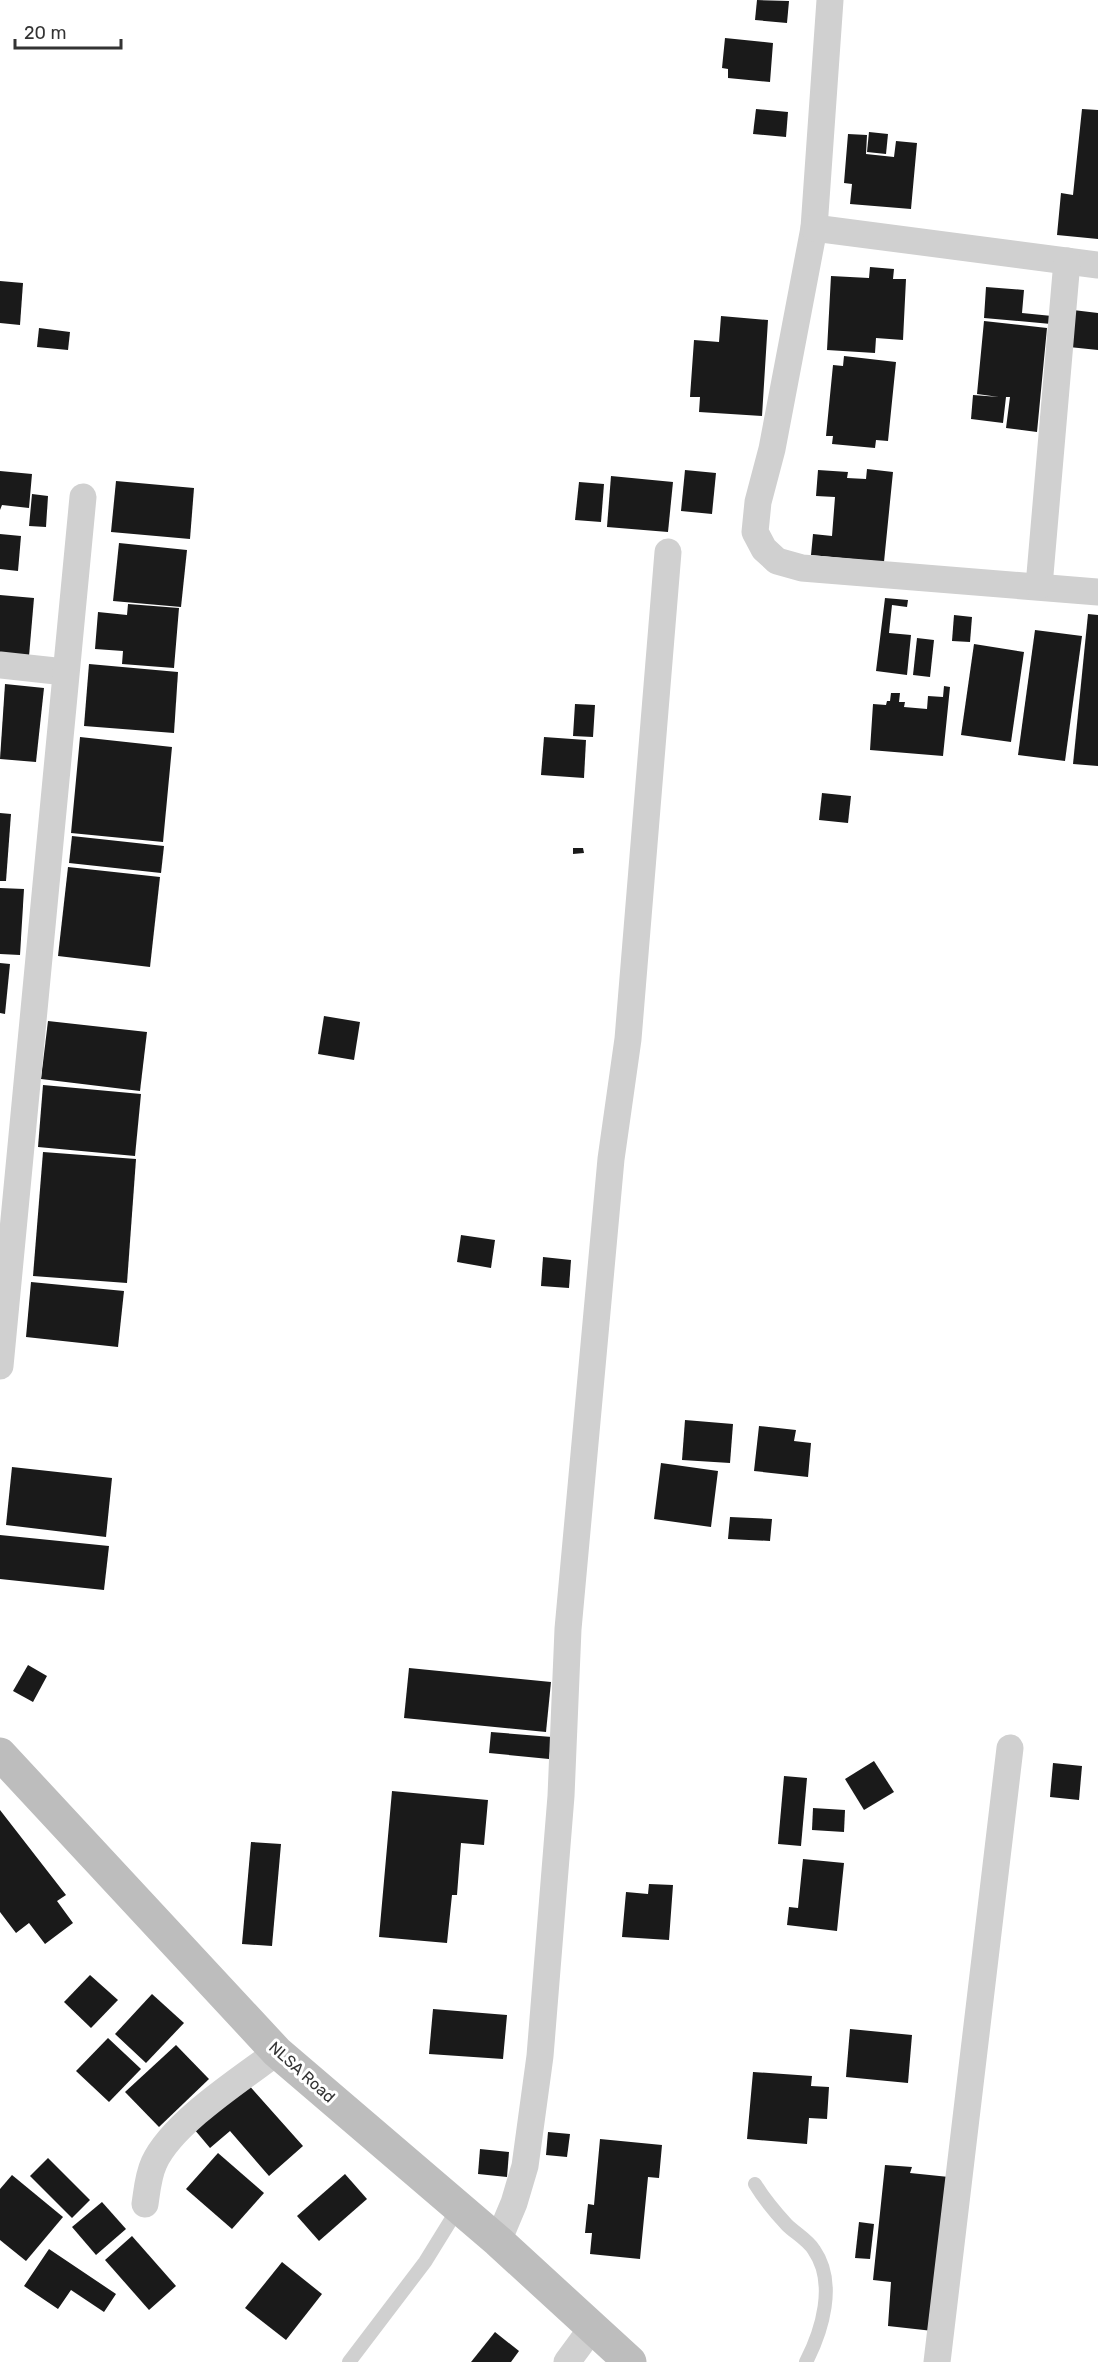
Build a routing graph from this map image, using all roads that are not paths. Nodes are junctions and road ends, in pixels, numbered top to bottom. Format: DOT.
graph roads {
  1 [pos="830,0"];
  2 [pos="814,228"];
  3 [pos="1067,261"];
  4 [pos="1098,265"];
  5 [pos="83,497"];
  6 [pos="668,552"];
  7 [pos="1039,586"];
  8 [pos="1098,592"];
  9 [pos="0,665"];
  10 [pos="66,672"];
  11 [pos="0,1366"];
  12 [pos="1010,1748"];
  13 [pos="0,1754"];
  14 [pos="277,2052"];
  15 [pos="755,2184"];
  16 [pos="145,2204"];
  17 [pos="459,2207"];
  18 [pos="498,2241"];
  19 [pos="592,2328"];
  20 [pos="349,2362"];
  21 [pos="567,2362"];
  22 [pos="630,2362"];
  23 [pos="806,2362"];
  24 [pos="937,2362"];
  1 -- 2 [label="street"];
  2 -- 3 [label="street"];
  2 -- 7 [label="street"];
  3 -- 4 [label="street"];
  3 -- 7 [label="street"];
  5 -- 10 [label="street"];
  6 -- 18 [label="street"];
  7 -- 8 [label="street"];
  9 -- 10 [label="street"];
  10 -- 11 [label="street"];
  12 -- 24 [label="street"];
  13 -- 14 [label="main road, NLSA Road"];
  14 -- 16 [label="street"];
  14 -- 17 [label="main road, NLSA Road"];
  15 -- 23 [label="lane"];
  17 -- 18 [label="main road, NLSA Road"];
  17 -- 20 [label="lane"];
  18 -- 19 [label="main road, NLSA Road"];
  19 -- 21 [label="street"];
  19 -- 22 [label="main road, NLSA Road"];
}
